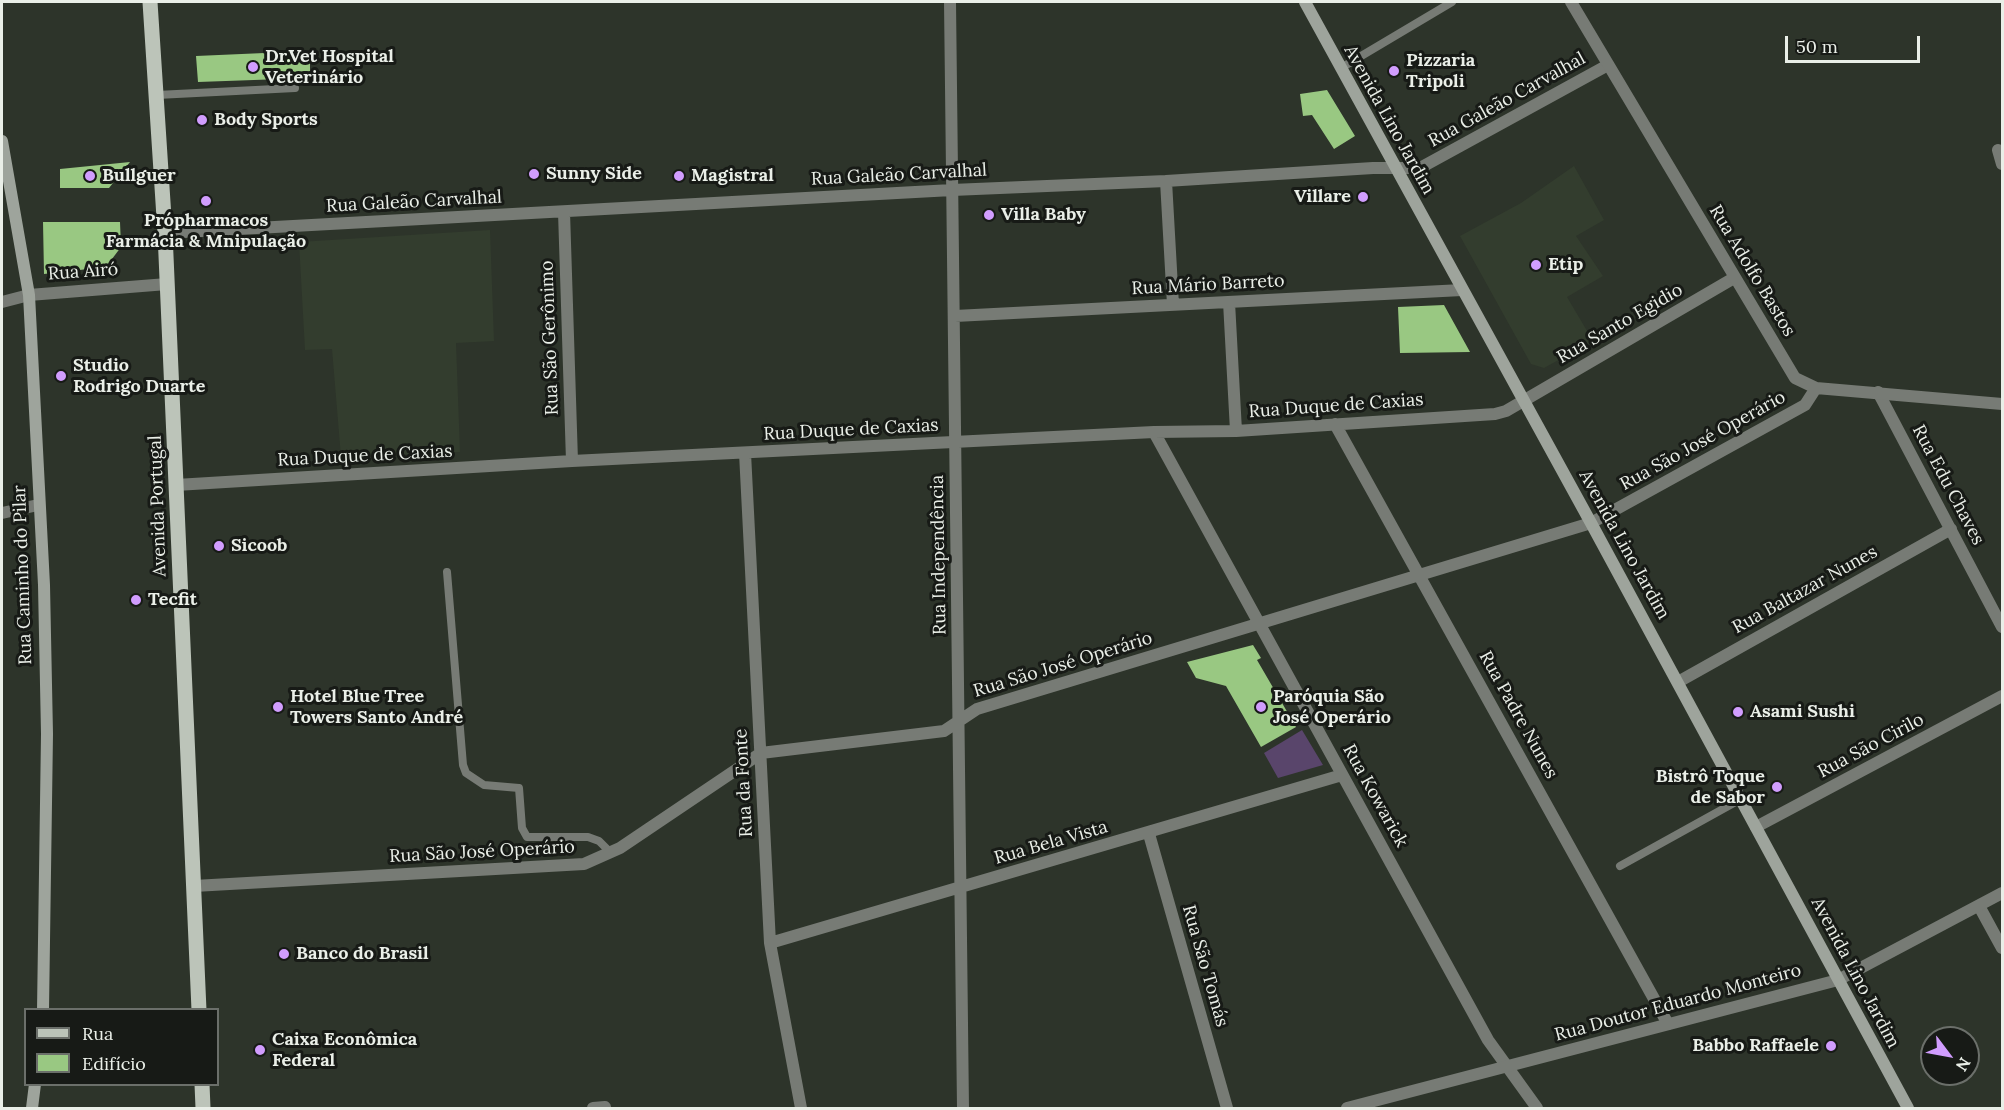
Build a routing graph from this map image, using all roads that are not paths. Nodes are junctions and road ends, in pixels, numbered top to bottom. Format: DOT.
graph roads {
  1 [pos="150,2"];
  2 [pos="950,2"];
  3 [pos="1305,2"];
  4 [pos="1452,2"];
  5 [pos="1571,2"];
  6 [pos="1608,65"];
  7 [pos="1341,68"];
  8 [pos="295,88"];
  9 [pos="157,95"];
  10 [pos="2,141"];
  11 [pos="2000,148"];
  12 [pos="2002,164"];
  13 [pos="1395,169"];
  14 [pos="1166,181"];
  15 [pos="952,190"];
  16 [pos="564,212"];
  17 [pos="165,233"];
  18 [pos="1734,278"];
  19 [pos="167,284"];
  20 [pos="1462,290"];
  21 [pos="28,295"];
  22 [pos="2,302"];
  23 [pos="1229,302"];
  24 [pos="1173,304"];
  25 [pos="955,316"];
  26 [pos="1816,388"];
  27 [pos="1878,392"];
  28 [pos="1524,400"];
  29 [pos="2002,404"];
  30 [pos="1335,424"];
  31 [pos="1236,431"];
  32 [pos="1154,432"];
  33 [pos="956,442"];
  34 [pos="745,453"];
  35 [pos="572,461"];
  36 [pos="176,486"];
  37 [pos="38,505"];
  38 [pos="2,513"];
  39 [pos="1591,523"];
  40 [pos="1950,529"];
  41 [pos="447,572"];
  42 [pos="1420,576"];
  43 [pos="1259,623"];
  44 [pos="2002,627"];
  45 [pos="1678,682"];
  46 [pos="2002,696"];
  47 [pos="959,721"];
  48 [pos="761,753"];
  49 [pos="1342,775"];
  50 [pos="1741,799"];
  51 [pos="1756,827"];
  52 [pos="1149,834"];
  53 [pos="611,853"];
  54 [pos="1620,866"];
  55 [pos="194,886"];
  56 [pos="962,887"];
  57 [pos="2002,894"];
  58 [pos="1979,906"];
  59 [pos="770,943"];
  60 [pos="2002,948"];
  61 [pos="1838,980"];
  62 [pos="43,1008"];
  63 [pos="199,1008"];
  64 [pos="1668,1024"];
  65 [pos="1506,1067"];
  66 [pos="35,1086"];
  67 [pos="202,1086"];
  68 [pos="32,1108"];
  69 [pos="203,1108"];
  70 [pos="801,1108"];
  71 [pos="963,1108"];
  72 [pos="1227,1108"];
  73 [pos="1347,1108"];
  74 [pos="1537,1108"];
  75 [pos="1908,1108"];
  1 -- 9 [label="main road, Avenida Portugal"];
  2 -- 15 [label="street, Rua Independência"];
  3 -- 7 [label="main road, Avenida Lino Jardim"];
  4 -- 7 [label="lane"];
  5 -- 6 [label="street, Rua Adolfo Bastos"];
  6 -- 13 [label="street, Rua Galeão Carvalhal"];
  6 -- 18 [label="street, Rua Adolfo Bastos"];
  7 -- 13 [label="main road, Avenida Lino Jardim"];
  8 -- 9 [label="lane"];
  9 -- 17 [label="main road, Avenida Portugal"];
  10 -- 21 [label="main road, Rua Caminho do Pilar"];
  11 -- 12 [label="street"];
  13 -- 14 [label="street, Rua Galeão Carvalhal"];
  13 -- 20 [label="main road, Avenida Lino Jardim"];
  14 -- 15 [label="street, Rua Galeão Carvalhal"];
  14 -- 24 [label="street"];
  15 -- 16 [label="street, Rua Galeão Carvalhal"];
  15 -- 25 [label="street, Rua Independência"];
  16 -- 17 [label="street, Rua Galeão Carvalhal"];
  16 -- 35 [label="street, Rua São Gerônimo"];
  17 -- 19 [label="main road, Avenida Portugal"];
  18 -- 26 [label="street, Rua Adolfo Bastos"];
  18 -- 28 [label="street, Rua Santo Egidio"];
  19 -- 21 [label="street, Rua Airó"];
  19 -- 36 [label="main road, Avenida Portugal"];
  20 -- 23 [label="street, Rua Mário Barreto"];
  20 -- 28 [label="main road, Avenida Lino Jardim"];
  21 -- 22 [label="street, Rua Airó"];
  21 -- 37 [label="main road, Rua Caminho do Pilar"];
  23 -- 24 [label="street, Rua Mário Barreto"];
  23 -- 31 [label="street"];
  24 -- 25 [label="street, Rua Mário Barreto"];
  25 -- 33 [label="street, Rua Independência"];
  26 -- 27 [label="street"];
  26 -- 39 [label="street, Rua São José Operário"];
  27 -- 29 [label="street"];
  27 -- 40 [label="street, Rua Edu Chaves"];
  28 -- 30 [label="street, Rua Duque de Caxias"];
  28 -- 39 [label="main road, Avenida Lino Jardim"];
  30 -- 31 [label="street, Rua Duque de Caxias"];
  30 -- 42 [label="street, Rua Padre Nunes"];
  31 -- 32 [label="street, Rua Duque de Caxias"];
  32 -- 33 [label="street, Rua Duque de Caxias"];
  32 -- 43 [label="street, Rua Kowarick"];
  33 -- 34 [label="street, Rua Duque de Caxias"];
  33 -- 47 [label="street, Rua Independência"];
  34 -- 35 [label="street, Rua Duque de Caxias"];
  34 -- 48 [label="street, Rua da Fonte"];
  35 -- 36 [label="street, Rua Duque de Caxias"];
  36 -- 55 [label="main road, Avenida Portugal"];
  37 -- 38 [label="street"];
  37 -- 62 [label="main road, Rua Caminho do Pilar"];
  39 -- 42 [label="street, Rua São José Operário"];
  39 -- 45 [label="main road, Avenida Lino Jardim"];
  40 -- 44 [label="street, Rua Edu Chaves"];
  40 -- 45 [label="street, Rua Baltazar Nunes"];
  41 -- 53 [label="lane"];
  42 -- 43 [label="street, Rua São José Operário"];
  42 -- 64 [label="street, Rua Padre Nunes"];
  43 -- 47 [label="street, Rua São José Operário"];
  43 -- 49 [label="street, Rua Kowarick"];
  45 -- 50 [label="main road, Avenida Lino Jardim"];
  46 -- 51 [label="street, Rua São Cirilo"];
  47 -- 48 [label="street, Rua São José Operário"];
  47 -- 56 [label="street, Rua Independência"];
  48 -- 53 [label="street, Rua São José Operário"];
  48 -- 59 [label="street, Rua da Fonte"];
  49 -- 52 [label="street, Rua Bela Vista"];
  49 -- 65 [label="street, Rua Kowarick"];
  50 -- 51 [label="main road, Avenida Lino Jardim"];
  50 -- 54 [label="lane"];
  51 -- 61 [label="main road, Avenida Lino Jardim"];
  52 -- 56 [label="street, Rua Bela Vista"];
  52 -- 72 [label="street, Rua São Tomás"];
  53 -- 55 [label="street, Rua São José Operário"];
  55 -- 63 [label="main road, Avenida Portugal"];
  56 -- 59 [label="street, Rua Bela Vista"];
  56 -- 71 [label="street, Rua Independência"];
  57 -- 58 [label="street, Rua Doutor Eduardo Monteiro"];
  58 -- 60 [label="street"];
  58 -- 61 [label="street, Rua Doutor Eduardo Monteiro"];
  59 -- 70 [label="street, Rua da Fonte"];
  61 -- 64 [label="street, Rua Doutor Eduardo Monteiro"];
  61 -- 75 [label="main road, Avenida Lino Jardim"];
  64 -- 65 [label="street, Rua Doutor Eduardo Monteiro"];
  65 -- 73 [label="street, Rua Doutor Eduardo Monteiro"];
  65 -- 74 [label="street, Rua Kowarick"];
  66 -- 68 [label="main road"];
  67 -- 69 [label="main road"];
}
